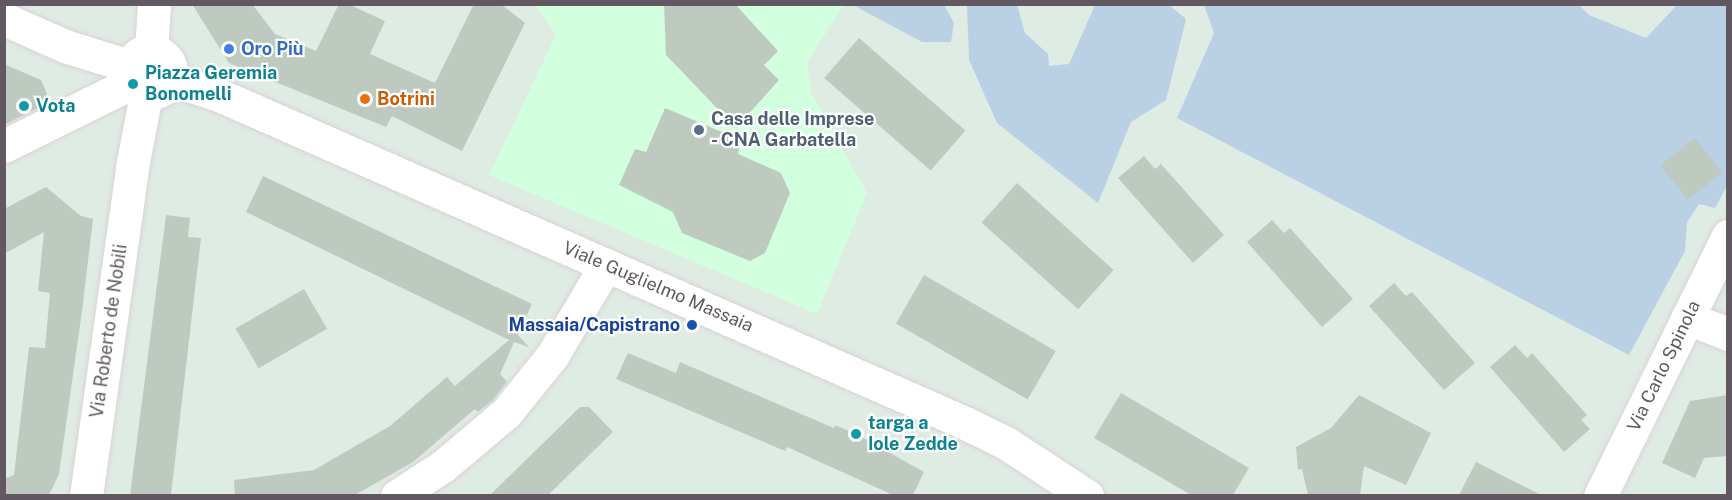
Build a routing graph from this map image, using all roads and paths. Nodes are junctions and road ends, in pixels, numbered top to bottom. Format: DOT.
graph roads {
  1 [pos="154,4"];
  2 [pos="4,19"];
  3 [pos="146,74"];
  4 [pos="4,147"];
  5 [pos="1728,236"];
  6 [pos="606,265"];
  7 [pos="1687,318"];
  8 [pos="1728,333"];
  9 [pos="87,495"];
  10 [pos="397,495"];
  11 [pos="1087,495"];
  12 [pos="1600,495"];
  1 -- 3 [label="street"];
  2 -- 3 [label="street"];
  3 -- 4 [label="street"];
  3 -- 6 [label="street, Viale Guglielmo Massaia"];
  3 -- 9 [label="street, Via Roberto de Nobili"];
  5 -- 7 [label="street, Via Carlo Spinola"];
  6 -- 10 [label="street"];
  6 -- 11 [label="street, Viale Guglielmo Massaia"];
  7 -- 8 [label="street"];
  7 -- 12 [label="street, Via Carlo Spinola"];
}
